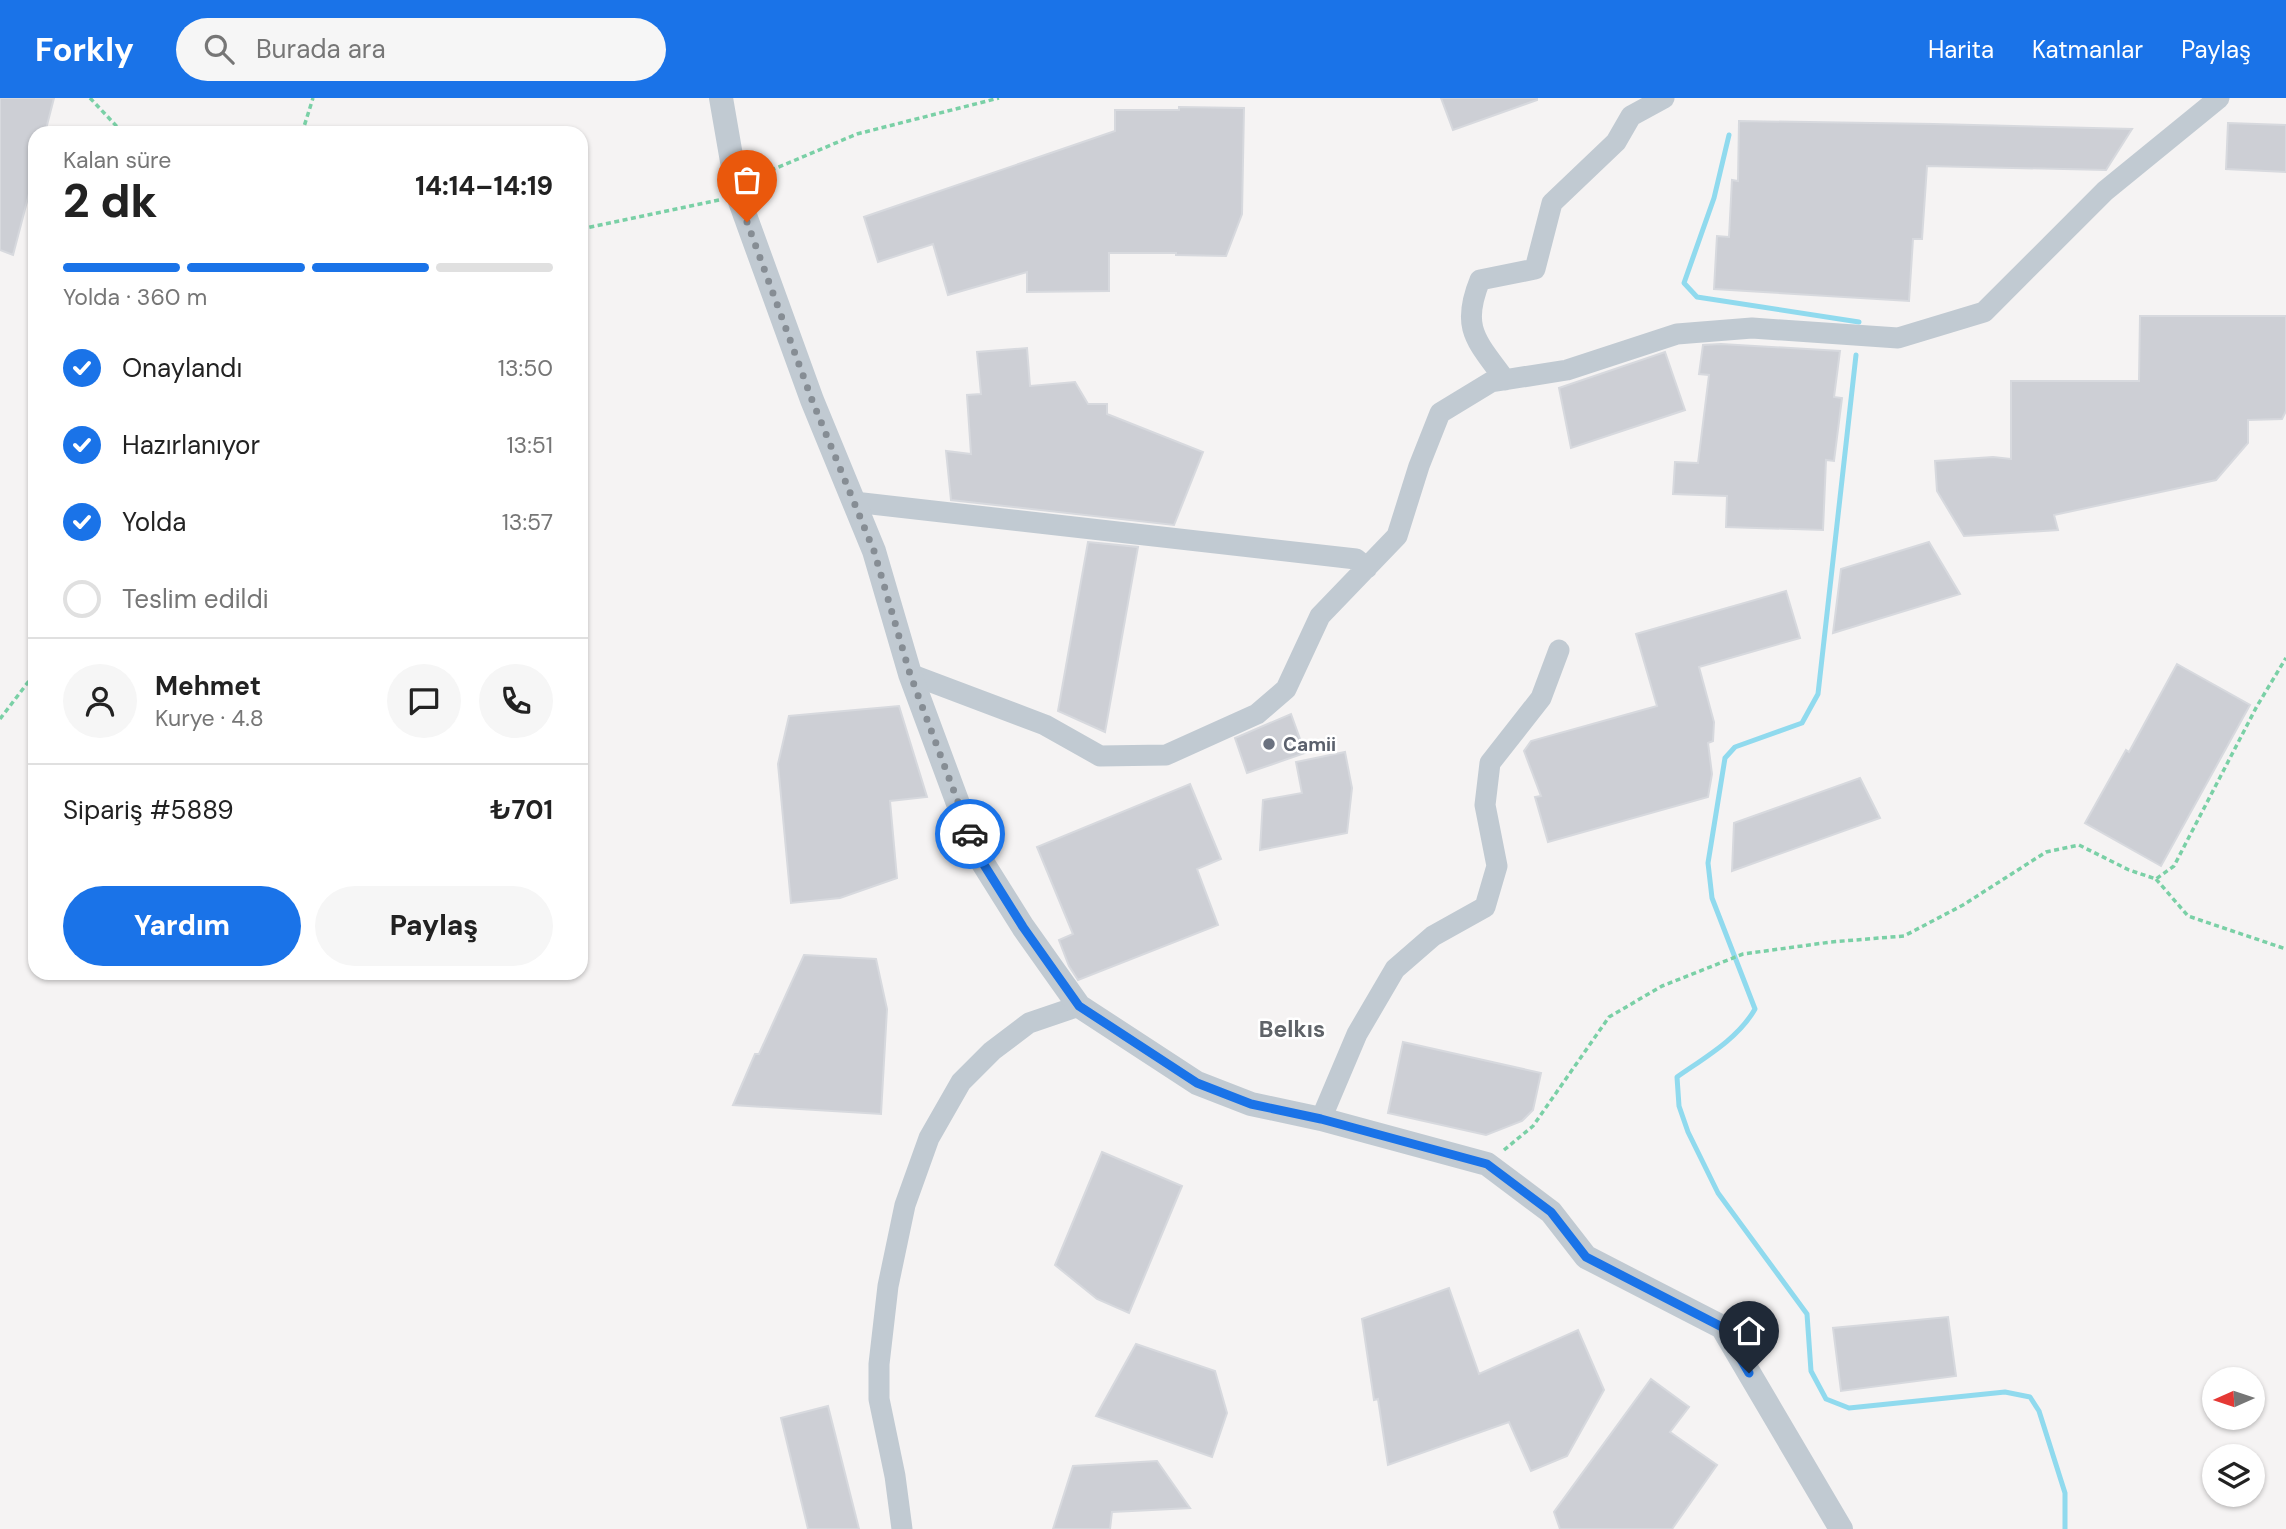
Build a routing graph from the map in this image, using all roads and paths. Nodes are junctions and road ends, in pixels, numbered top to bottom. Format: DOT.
graph roads {
  1 [pos="90,98"];
  2 [pos="313,98"];
  3 [pos="721,98"];
  4 [pos="999,98"];
  5 [pos="1664,98"];
  6 [pos="2219,98"];
  7 [pos="116,126"];
  8 [pos="304,126"];
  9 [pos="737,190"];
  10 [pos="588,227"];
  11 [pos="1505,380"];
  12 [pos="853,502"];
  13 [pos="1367,568"];
  14 [pos="1559,650"];
  15 [pos="2286,658"];
  16 [pos="910,674"];
  17 [pos="28,682"];
  18 [pos="0,719"];
  19 [pos="2156,879"];
  20 [pos="2286,948"];
  21 [pos="1079,1006"];
  22 [pos="1321,1119"];
  23 [pos="1487,1164"];
  24 [pos="902,1529"];
  25 [pos="1842,1529"];
  1 -- 7 [label="path"];
  2 -- 8 [label="path"];
  3 -- 9 [label="street"];
  4 -- 9 [label="path"];
  5 -- 11 [label="street"];
  6 -- 11 [label="street"];
  9 -- 10 [label="path"];
  9 -- 12 [label="street"];
  11 -- 13 [label="street"];
  12 -- 13 [label="street"];
  12 -- 16 [label="street"];
  13 -- 16 [label="street"];
  14 -- 22 [label="street"];
  15 -- 19 [label="path"];
  16 -- 21 [label="street"];
  17 -- 18 [label="path"];
  19 -- 20 [label="path"];
  19 -- 23 [label="path"];
  21 -- 22 [label="street"];
  21 -- 24 [label="street"];
  22 -- 23 [label="street"];
  23 -- 25 [label="street"];
}
